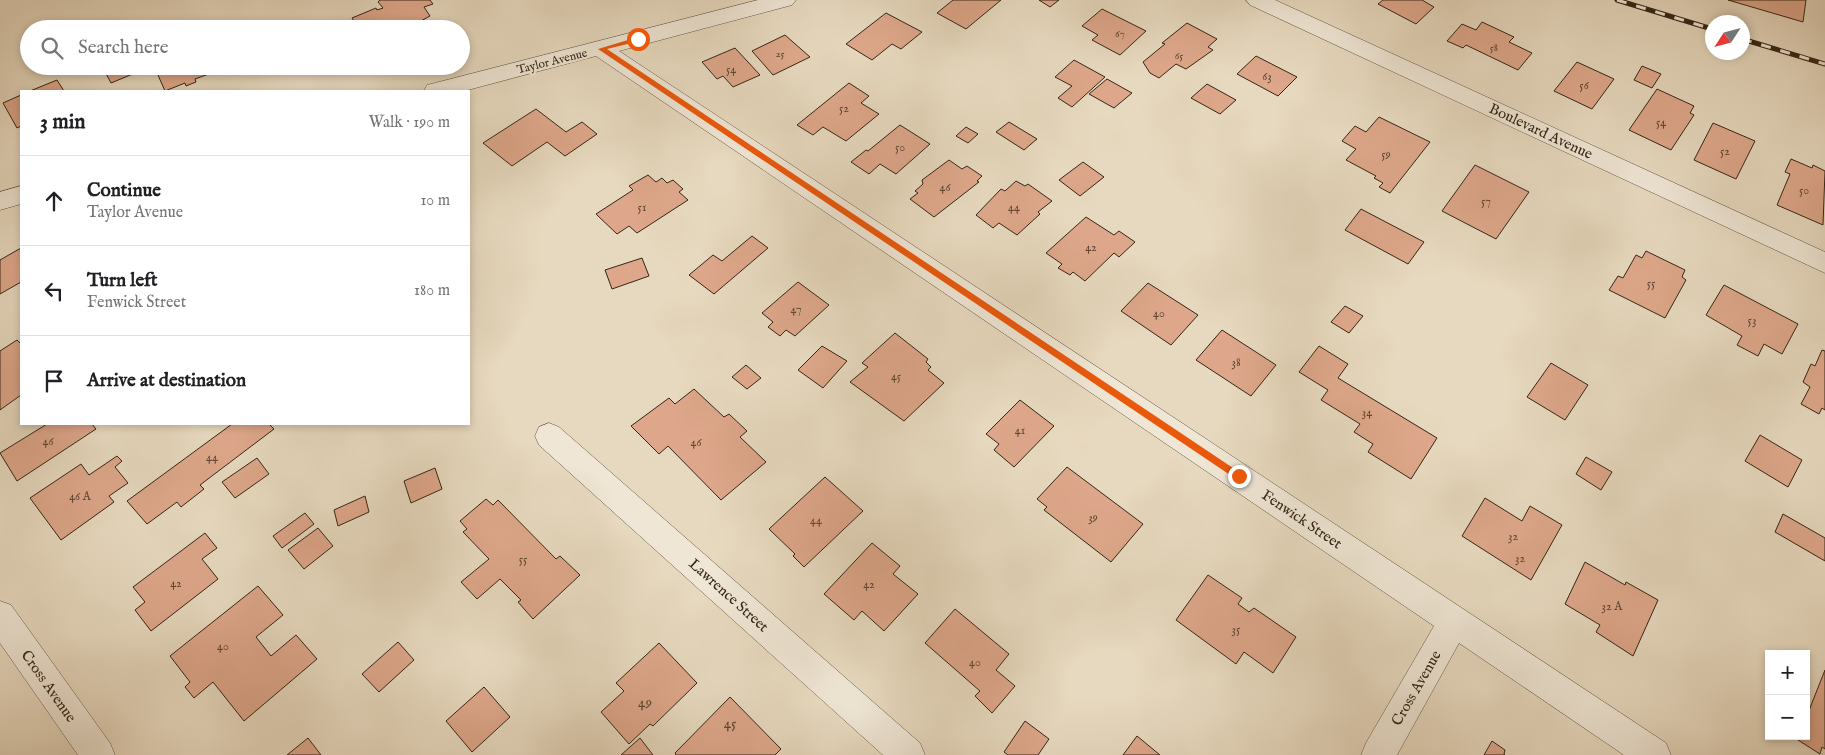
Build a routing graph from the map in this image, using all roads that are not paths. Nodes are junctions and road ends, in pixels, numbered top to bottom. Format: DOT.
graph roads {
  1 [pos="785,0"];
  2 [pos="1257,0"];
  3 [pos="601,49"];
  4 [pos="439,90"];
  5 [pos="20,195"];
  6 [pos="0,201"];
  7 [pos="1825,263"];
  8 [pos="549,436"];
  9 [pos="0,616"];
  10 [pos="1454,621"];
  11 [pos="98,755"];
  12 [pos="908,755"];
  13 [pos="1378,755"];
  14 [pos="1654,755"];
  1 -- 3 [label="street, Taylor Avenue"];
  2 -- 7 [label="street, Boulevard Avenue"];
  3 -- 4 [label="street, Taylor Avenue"];
  3 -- 10 [label="street, Fenwick Street"];
  5 -- 6 [label="street"];
  8 -- 12 [label="street, Lawrence Street"];
  9 -- 11 [label="street, Cross Avenue"];
  10 -- 13 [label="street, Cross Avenue"];
  10 -- 14 [label="street, Fenwick Street"];
}
